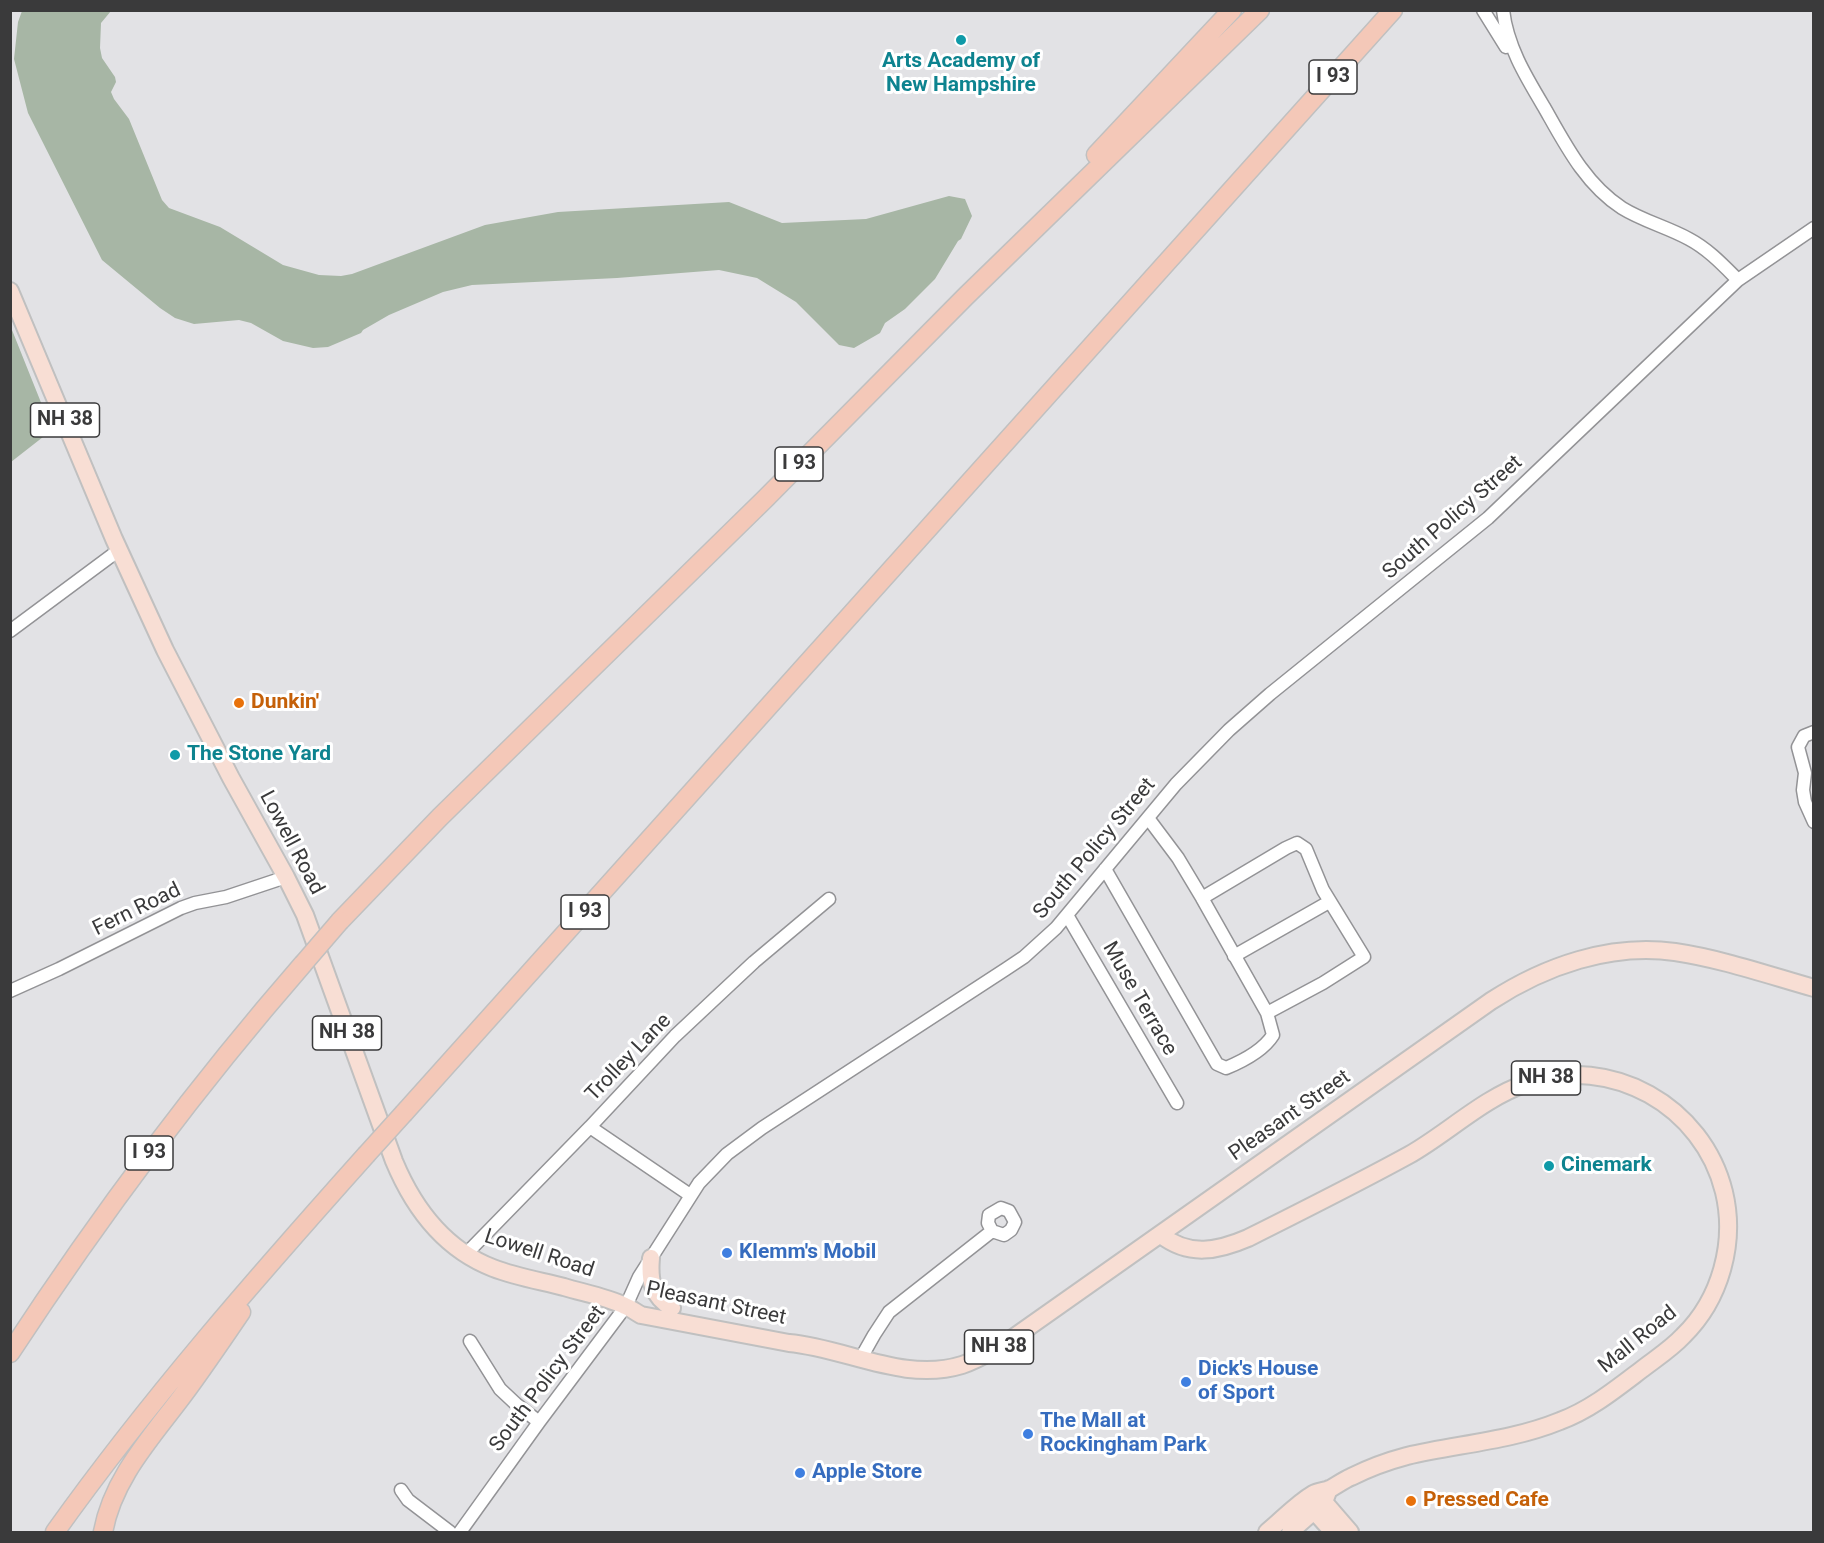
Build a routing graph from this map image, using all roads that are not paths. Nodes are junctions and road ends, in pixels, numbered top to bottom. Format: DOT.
graph roads {
  1 [pos="1232,10"];
  2 [pos="1260,10"];
  3 [pos="1393,10"];
  4 [pos="1484,10"];
  5 [pos="1503,10"];
  6 [pos="1524,73"];
  7 [pos="1814,228"];
  8 [pos="1738,280"];
  9 [pos="10,291"];
  10 [pos="966,296"];
  11 [pos="119,550"];
  12 [pos="10,631"];
  13 [pos="1814,732"];
  14 [pos="1809,771"];
  15 [pos="1148,818"];
  16 [pos="1814,822"];
  17 [pos="1104,870"];
  18 [pos="286,877"];
  19 [pos="1202,898"];
  20 [pos="829,899"];
  21 [pos="1329,902"];
  22 [pos="1067,915"];
  23 [pos="1234,956"];
  24 [pos="1814,988"];
  25 [pos="10,991"];
  26 [pos="1267,1013"];
  27 [pos="1177,1103"];
  28 [pos="590,1128"];
  29 [pos="690,1195"];
  30 [pos="992,1231"];
  31 [pos="1161,1234"];
  32 [pos="294,1236"];
  33 [pos="466,1254"];
  34 [pos="651,1258"];
  35 [pos="626,1306"];
  36 [pos="672,1308"];
  37 [pos="470,1341"];
  38 [pos="810,1344"];
  39 [pos="10,1353"];
  40 [pos="861,1358"];
  41 [pos="539,1422"];
  42 [pos="401,1490"];
  43 [pos="1317,1499"];
  44 [pos="439,1527"];
  45 [pos="55,1533"];
  46 [pos="103,1533"];
  47 [pos="450,1533"];
  48 [pos="460,1533"];
  49 [pos="1267,1533"];
  50 [pos="1290,1533"];
  51 [pos="1333,1533"];
  52 [pos="1350,1533"];
  1 -- 10 [label="highway"];
  2 -- 10 [label="highway, I 93"];
  3 -- 32 [label="highway, I 93, bridge"];
  4 -- 6 [label="street"];
  5 -- 6 [label="street"];
  6 -- 8 [label="street"];
  7 -- 8 [label="street, South Policy Street"];
  8 -- 15 [label="street, South Policy Street"];
  9 -- 11 [label="main road, Lowell Road / NH 38"];
  10 -- 39 [label="highway, I 93, bridge"];
  11 -- 12 [label="street"];
  11 -- 18 [label="main road, Lowell Road / NH 38"];
  13 -- 14 [label="street"];
  14 -- 16 [label="street"];
  15 -- 17 [label="street, South Policy Street"];
  15 -- 19 [label="street"];
  17 -- 22 [label="street, South Policy Street"];
  17 -- 26 [label="street"];
  18 -- 25 [label="street, Fern Road"];
  18 -- 33 [label="main road, Lowell Road / NH 38"];
  19 -- 21 [label="street"];
  19 -- 23 [label="street"];
  20 -- 28 [label="street, Trolley Lane"];
  21 -- 23 [label="street"];
  21 -- 26 [label="street"];
  22 -- 27 [label="street, Muse Terrace"];
  22 -- 29 [label="street, South Policy Street"];
  23 -- 26 [label="street"];
  24 -- 31 [label="main road, Pleasant Street"];
  28 -- 29 [label="street"];
  28 -- 33 [label="street, Trolley Lane"];
  29 -- 34 [label="street, South Policy Street"];
  30 -- 40 [label="street"];
  31 -- 40 [label="main road, Pleasant Street / NH 38"];
  31 -- 43 [label="main road, Mall Road / NH 38"];
  32 -- 45 [label="highway, I 93"];
  32 -- 46 [label="highway"];
  33 -- 35 [label="main road, Lowell Road / NH 38"];
  34 -- 35 [label="street, South Policy Street"];
  34 -- 36 [label="main road"];
  35 -- 36 [label="main road, Pleasant Street / NH 38"];
  35 -- 38 [label="main road, Pleasant Street / NH 38"];
  35 -- 41 [label="street, South Policy Street"];
  36 -- 38 [label="main road, Pleasant Street / NH 38"];
  37 -- 41 [label="street"];
  38 -- 40 [label="main road, Pleasant Street / NH 38"];
  41 -- 48 [label="street, South Policy Street"];
  42 -- 44 [label="street"];
  43 -- 49 [label="main road, Mall Road / NH 38"];
  43 -- 50 [label="main road, Mall Road / NH 38"];
  43 -- 51 [label="main road"];
  43 -- 52 [label="main road"];
  44 -- 47 [label="street"];
}
